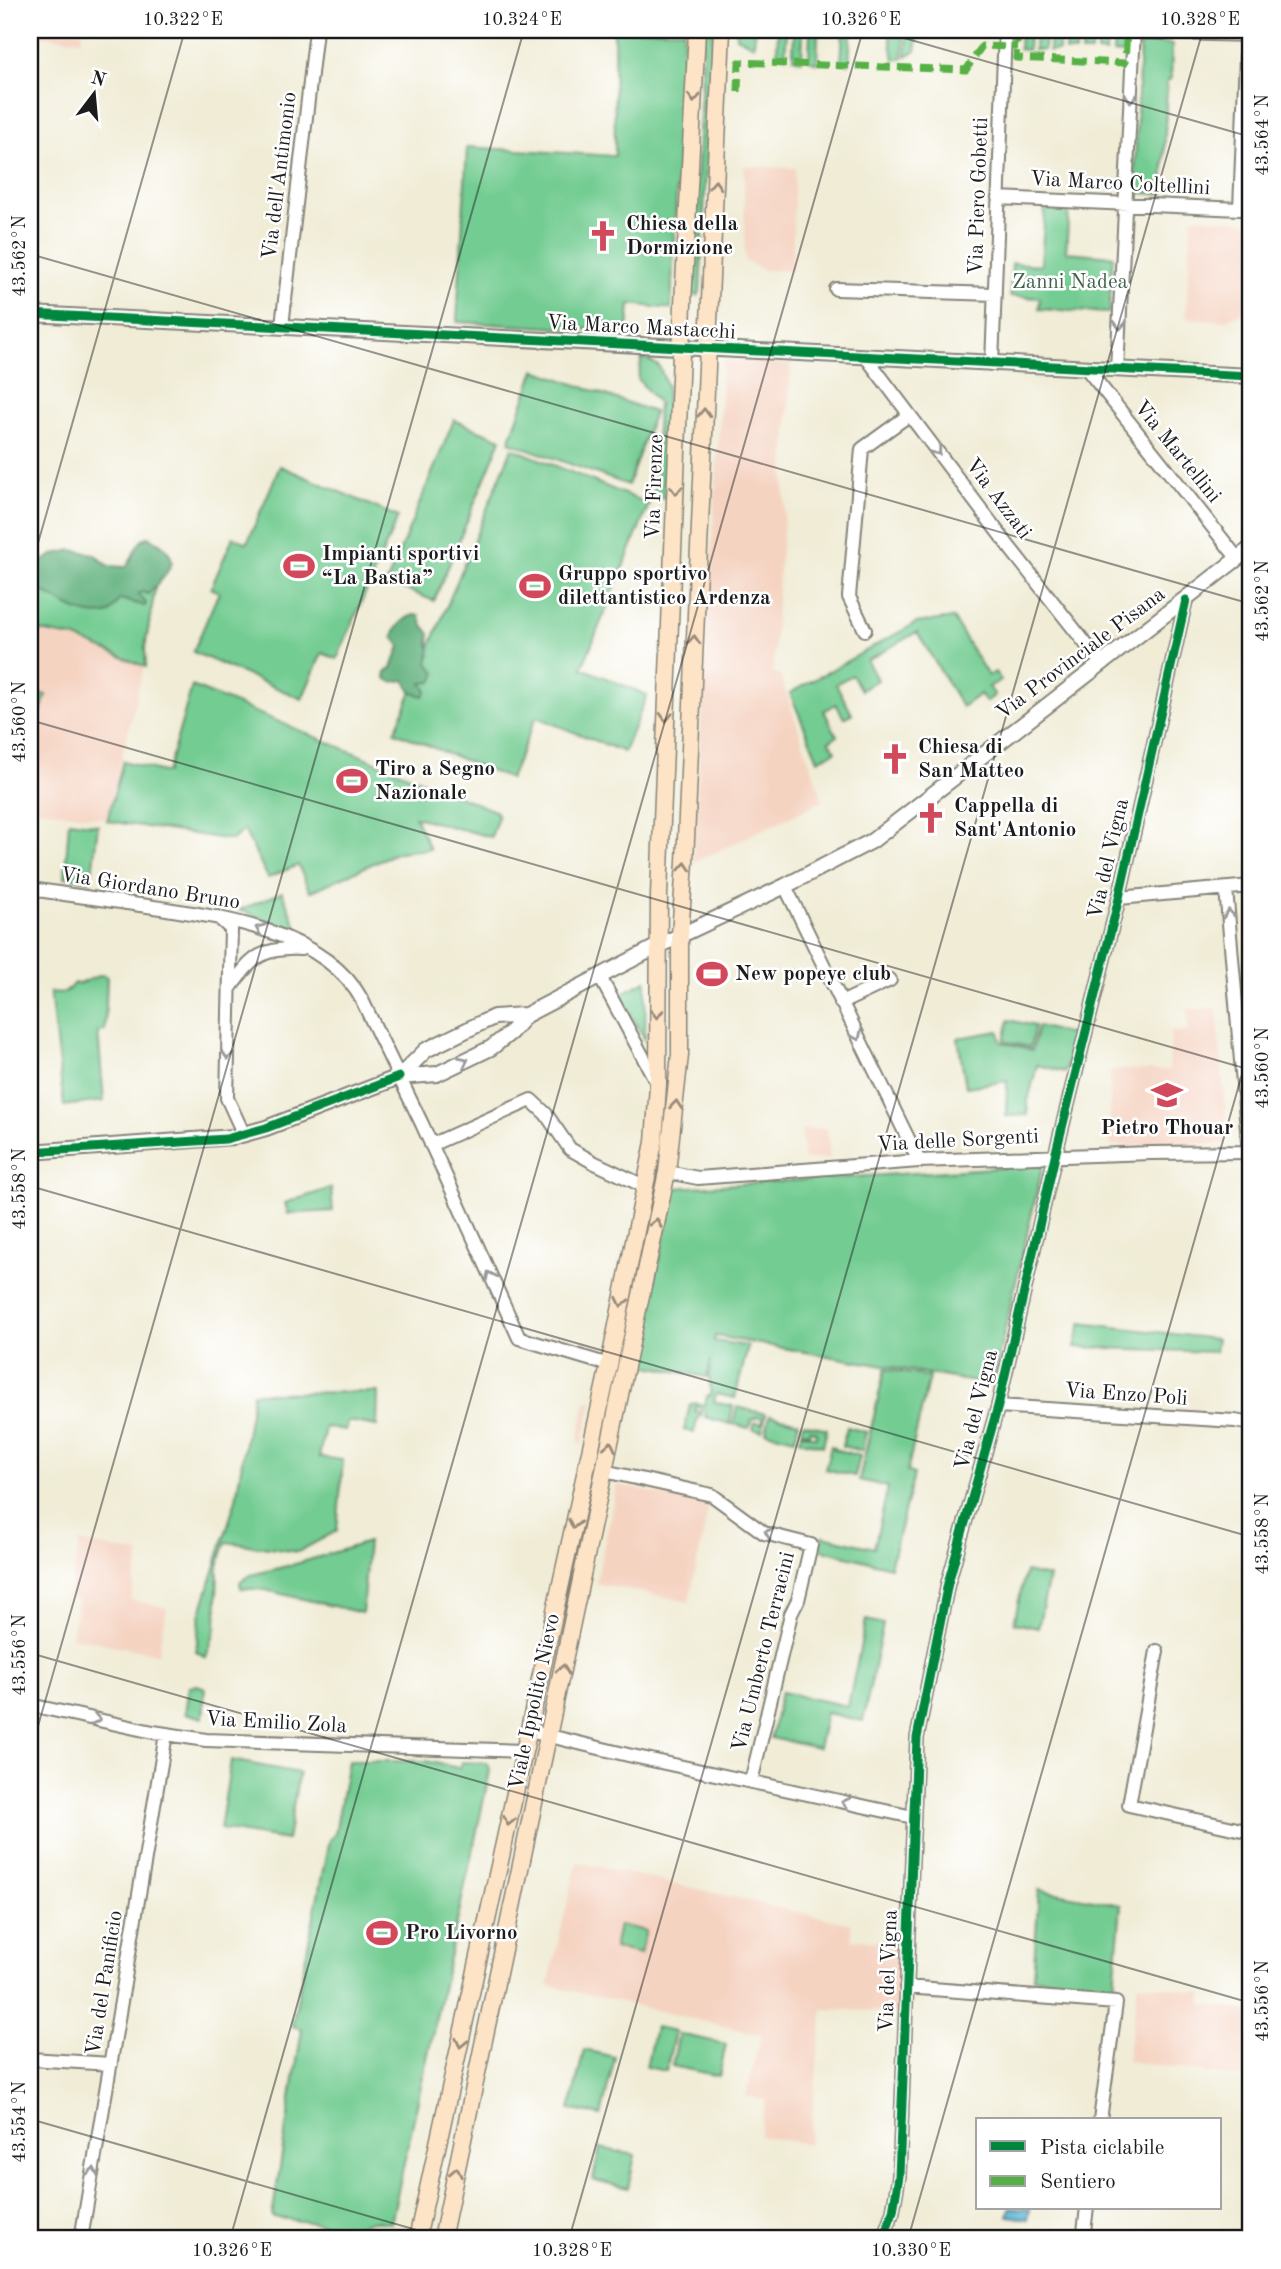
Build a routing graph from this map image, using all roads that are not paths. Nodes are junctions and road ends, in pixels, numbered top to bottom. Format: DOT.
graph roads {
  1 [pos="316,30"];
  2 [pos="697,30"];
  3 [pos="722,30"];
  4 [pos="1005,30"];
  5 [pos="1134,31"];
  6 [pos="1248,33"];
  7 [pos="998,198"];
  8 [pos="1126,204"];
  9 [pos="836,289"];
  10 [pos="995,294"];
  11 [pos="30,314"];
  12 [pos="282,326"];
  13 [pos="681,348"];
  14 [pos="707,349"];
  15 [pos="866,357"];
  16 [pos="992,364"];
  17 [pos="1087,369"];
  18 [pos="1117,370"];
  19 [pos="1251,376"];
  20 [pos="909,415"];
  21 [pos="1251,548"];
  22 [pos="1238,559"];
  23 [pos="1186,600"];
  24 [pos="865,630"];
  25 [pos="1101,663"];
  26 [pos="785,886"];
  27 [pos="1251,886"];
  28 [pos="30,889"];
  29 [pos="1226,889"];
  30 [pos="1119,898"];
  31 [pos="217,916"];
  32 [pos="680,935"];
  33 [pos="658,946"];
  34 [pos="312,950"];
  35 [pos="600,977"];
  36 [pos="890,980"];
  37 [pos="231,987"];
  38 [pos="841,1003"];
  39 [pos="526,1015"];
  40 [pos="399,1077"];
  41 [pos="658,1085"];
  42 [pos="244,1135"];
  43 [pos="431,1145"];
  44 [pos="30,1152"];
  45 [pos="1250,1152"];
  46 [pos="1055,1156"];
  47 [pos="919,1161"];
  48 [pos="667,1172"];
  49 [pos="646,1187"];
  50 [pos="609,1365"];
  51 [pos="998,1406"];
  52 [pos="1251,1424"];
  53 [pos="604,1471"];
  54 [pos="1157,1651"];
  55 [pos="30,1705"];
  56 [pos="529,1731"];
  57 [pos="166,1734"];
  58 [pos="550,1736"];
  59 [pos="525,1751"];
  60 [pos="751,1782"];
  61 [pos="913,1817"];
  62 [pos="1251,1832"];
  63 [pos="906,1987"];
  64 [pos="30,2059"];
  65 [pos="111,2064"];
  66 [pos="1100,2118"];
  67 [pos="1087,2210"];
  68 [pos="81,2239"];
  69 [pos="417,2239"];
  70 [pos="442,2239"];
  71 [pos="883,2239"];
  72 [pos="1087,2239"];
  1 -- 12 [label="street, Via dell'Antimonio"];
  2 -- 13 [label="main road, Via Firenze, one-way"];
  14 -- 3 [label="main road, one-way"];
  4 -- 7 [label="street, Via Piero Gobetti"];
  5 -- 6 [label="street"];
  5 -- 8 [label="street, one-way"];
  6 -- 8 [label="street, Via Marco Coltellini"];
  7 -- 8 [label="street, Via Marco Coltellini"];
  7 -- 10 [label="street, Via Piero Gobetti"];
  8 -- 18 [label="street, one-way"];
  9 -- 10 [label="street"];
  10 -- 16 [label="street, Via Piero Gobetti"];
  11 -- 12 [label="street, Via Marco Mastacchi"];
  12 -- 13 [label="street, Via Marco Mastacchi"];
  13 -- 14 [label="street, Via Marco Mastacchi"];
  13 -- 33 [label="main road, Via Firenze, one-way"];
  14 -- 15 [label="street, Via Marco Mastacchi"];
  32 -- 14 [label="main road, one-way"];
  15 -- 16 [label="street, Via Marco Mastacchi"];
  15 -- 20 [label="street, Via Azzati"];
  16 -- 17 [label="street, Via Marco Mastacchi"];
  17 -- 18 [label="street, Via Marco Mastacchi"];
  17 -- 22 [label="street, Via Martellini"];
  18 -- 19 [label="street, Via Marco Mastacchi"];
  20 -- 24 [label="street"];
  20 -- 25 [label="street, Via Azzati, one-way"];
  21 -- 22 [label="street, Via Provinciale Pisana"];
  22 -- 23 [label="street, Via Provinciale Pisana"];
  23 -- 25 [label="street, Via Provinciale Pisana"];
  23 -- 30 [label="street, Via del Vigna"];
  25 -- 26 [label="street, Via Provinciale Pisana"];
  26 -- 32 [label="street, Via Provinciale Pisana"];
  26 -- 38 [label="street"];
  27 -- 29 [label="street"];
  28 -- 31 [label="street, Via Giordano Bruno"];
  29 -- 30 [label="street"];
  45 -- 29 [label="street, one-way"];
  30 -- 46 [label="street, Via del Vigna"];
  34 -- 31 [label="street, Via Giordano Bruno, one-way"];
  31 -- 37 [label="street"];
  32 -- 33 [label="street, Via Provinciale Pisana"];
  48 -- 32 [label="main road, Viale Ippolito Nievo, one-way"];
  33 -- 35 [label="street, Via Provinciale Pisana"];
  33 -- 41 [label="main road, Via Firenze, one-way"];
  34 -- 37 [label="street"];
  34 -- 40 [label="street, Via Giordano Bruno"];
  35 -- 39 [label="street, Via Provinciale Pisana"];
  35 -- 41 [label="street"];
  36 -- 38 [label="street"];
  37 -- 42 [label="street, one-way"];
  38 -- 47 [label="street, one-way"];
  39 -- 40 [label="street"];
  40 -- 39 [label="street, one-way"];
  40 -- 42 [label="street"];
  40 -- 43 [label="street, Via Giordano Bruno"];
  41 -- 49 [label="main road, Viale Ippolito Nievo"];
  42 -- 44 [label="street"];
  43 -- 49 [label="street"];
  50 -- 43 [label="street, Via Giordano Bruno, one-way"];
  45 -- 46 [label="street, Via delle Sorgenti"];
  46 -- 47 [label="street, Via delle Sorgenti"];
  46 -- 51 [label="street, Via del Vigna"];
  47 -- 48 [label="street, Via delle Sorgenti"];
  53 -- 48 [label="main road, Viale Ippolito Nievo, one-way"];
  49 -- 50 [label="main road, Viale Ippolito Nievo, one-way"];
  50 -- 56 [label="main road, Viale Ippolito Nievo, one-way"];
  51 -- 52 [label="street, Via Enzo Poli"];
  51 -- 61 [label="street, Via del Vigna"];
  58 -- 53 [label="main road, Viale Ippolito Nievo, one-way"];
  60 -- 53 [label="street, Via Umberto Terracini, one-way"];
  54 -- 62 [label="street"];
  55 -- 57 [label="street, Via Emilio Zola, one-way"];
  56 -- 58 [label="street"];
  56 -- 59 [label="main road, Viale Ippolito Nievo"];
  57 -- 59 [label="street, Via Emilio Zola"];
  57 -- 65 [label="street, Via del Panificio"];
  58 -- 60 [label="street"];
  70 -- 58 [label="main road, Viale Ippolito Nievo, one-way"];
  59 -- 69 [label="main road, Viale Ippolito Nievo, one-way"];
  61 -- 60 [label="street, one-way"];
  61 -- 63 [label="street, Via del Vigna"];
  63 -- 66 [label="street"];
  63 -- 71 [label="street, Via del Vigna"];
  64 -- 65 [label="street"];
  68 -- 65 [label="street, Via del Panificio, one-way"];
  67 -- 72 [label="street"];
}
